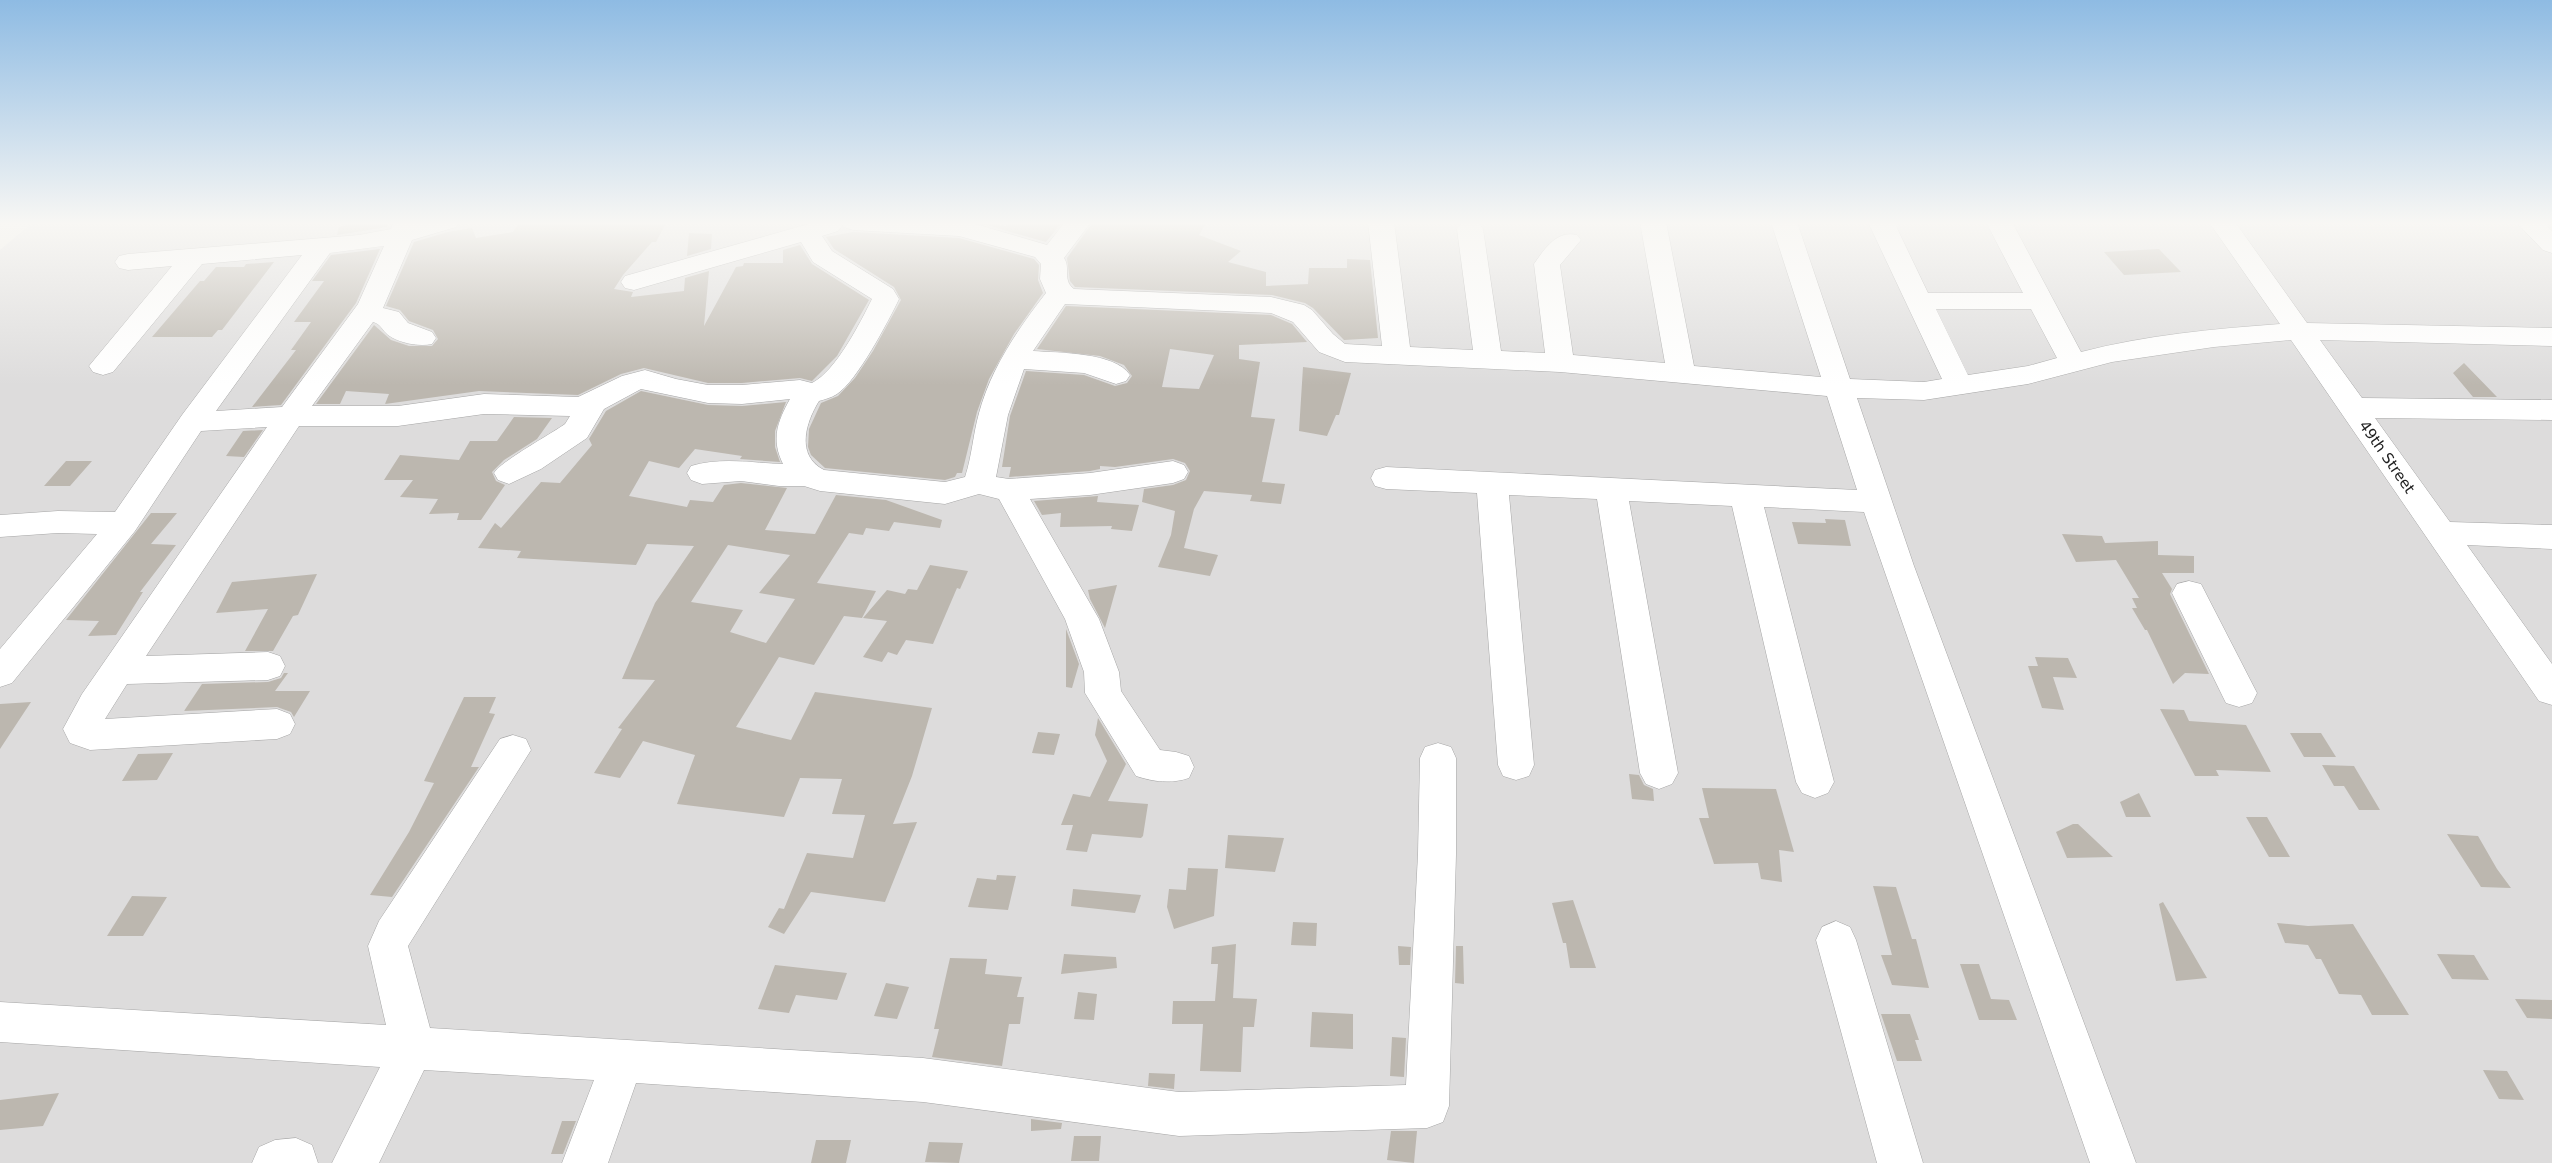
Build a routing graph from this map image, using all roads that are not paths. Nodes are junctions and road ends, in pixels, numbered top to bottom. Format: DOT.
graph roads {
  1 [pos="178,276"];
  2 [pos="300,276"];
  3 [pos="385,276"];
  4 [pos="654,276"];
  5 [pos="854,276"];
  6 [pos="1053,276"];
  7 [pos="1383,276"];
  8 [pos="1476,276"];
  9 [pos="1549,276"];
  10 [pos="1663,276"];
  11 [pos="1803,276"];
  12 [pos="1908,276"];
  13 [pos="2028,276"];
  14 [pos="2260,276"];
  15 [pos="634,282"];
  16 [pos="1059,293"];
  17 [pos="1921,301"];
  18 [pos="2041,301"];
  19 [pos="366,312"];
  20 [pos="2298,331"];
  21 [pos="2552,337"];
  22 [pos="422,338"];
  23 [pos="1386,355"];
  24 [pos="1015,359"];
  25 [pos="1488,360"];
  26 [pos="1560,363"];
  27 [pos="2073,363"];
  28 [pos="103,366"];
  29 [pos="1681,374"];
  30 [pos="1116,375"];
  31 [pos="1959,385"];
  32 [pos="1841,388"];
  33 [pos="808,394"];
  34 [pos="592,405"];
  35 [pos="2352,408"];
  36 [pos="2552,410"];
  37 [pos="293,416"];
  38 [pos="192,423"];
  39 [pos="1173,472"];
  40 [pos="509,473"];
  41 [pos="702,473"];
  42 [pos="805,475"];
  43 [pos="1386,478"];
  44 [pos="1492,483"];
  45 [pos="993,487"];
  46 [pos="1611,489"];
  47 [pos="1744,495"];
  48 [pos="1878,502"];
  49 [pos="124,523"];
  50 [pos="0,526"];
  51 [pos="2440,533"];
  52 [pos="2552,537"];
  53 [pos="2189,593"];
  54 [pos="268,666"];
  55 [pos="118,671"];
  56 [pos="0,673"];
  57 [pos="2552,691"];
  58 [pos="2239,693"];
  59 [pos="277,724"];
  60 [pos="513,750"];
  61 [pos="1438,758"];
  62 [pos="1516,765"];
  63 [pos="1176,768"];
  64 [pos="1659,773"];
  65 [pos="1815,782"];
  66 [pos="1836,940"];
  67 [pos="0,1022"];
  68 [pos="413,1047"];
  69 [pos="623,1060"];
  70 [pos="355,1163"];
  71 [pos="585,1163"];
  72 [pos="1900,1163"];
  73 [pos="2113,1163"];
  1 -- 28 [label="street"];
  2 -- 38 [label="street"];
  3 -- 19 [label="street"];
  4 -- 15 [label="street"];
  5 -- 33 [label="street"];
  6 -- 16 [label="street"];
  7 -- 23 [label="street"];
  8 -- 25 [label="street"];
  9 -- 26 [label="street"];
  10 -- 29 [label="street"];
  11 -- 32 [label="street"];
  12 -- 17 [label="street"];
  13 -- 18 [label="street"];
  14 -- 20 [label="street, 49th Street"];
  16 -- 23 [label="street"];
  16 -- 24 [label="street"];
  17 -- 18 [label="street"];
  17 -- 31 [label="street"];
  18 -- 27 [label="street"];
  19 -- 22 [label="street"];
  19 -- 37 [label="street"];
  20 -- 21 [label="street"];
  20 -- 27 [label="street"];
  20 -- 35 [label="street, 49th Street"];
  23 -- 25 [label="street"];
  24 -- 30 [label="street"];
  24 -- 45 [label="street"];
  25 -- 26 [label="street"];
  26 -- 29 [label="street"];
  27 -- 31 [label="street"];
  29 -- 32 [label="street"];
  31 -- 32 [label="street"];
  32 -- 48 [label="street"];
  33 -- 34 [label="street"];
  33 -- 42 [label="street"];
  34 -- 37 [label="street"];
  34 -- 40 [label="street"];
  35 -- 36 [label="street"];
  35 -- 51 [label="street, 49th Street"];
  37 -- 38 [label="street"];
  37 -- 55 [label="street"];
  38 -- 49 [label="street"];
  39 -- 45 [label="street"];
  41 -- 42 [label="street"];
  42 -- 45 [label="street"];
  43 -- 44 [label="street"];
  44 -- 46 [label="street"];
  44 -- 62 [label="street"];
  45 -- 63 [label="street"];
  46 -- 47 [label="street"];
  46 -- 64 [label="street"];
  47 -- 48 [label="street"];
  47 -- 65 [label="street"];
  48 -- 73 [label="street"];
  49 -- 50 [label="street"];
  49 -- 56 [label="street"];
  51 -- 52 [label="street"];
  51 -- 57 [label="street, 49th Street"];
  53 -- 58 [label="street"];
  54 -- 55 [label="street"];
  55 -- 59 [label="street"];
  60 -- 68 [label="street"];
  61 -- 69 [label="street"];
  66 -- 72 [label="street"];
  67 -- 68 [label="street"];
  68 -- 69 [label="street"];
  68 -- 70 [label="street"];
  69 -- 71 [label="street"];
}
